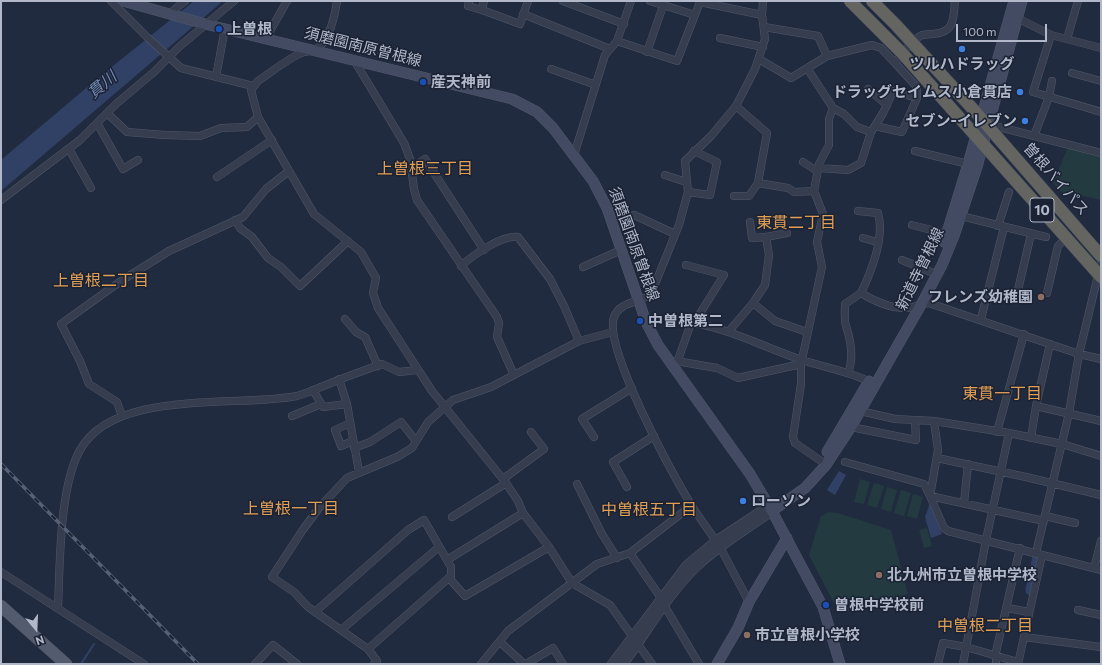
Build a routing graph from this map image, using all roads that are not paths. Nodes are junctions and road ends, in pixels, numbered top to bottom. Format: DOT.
graph roads {
  1 [pos="111,1"];
  2 [pos="123,1"];
  3 [pos="185,1"];
  4 [pos="234,1"];
  5 [pos="286,1"];
  6 [pos="337,1"];
  7 [pos="469,1"];
  8 [pos="484,1"];
  9 [pos="528,1"];
  10 [pos="563,1"];
  11 [pos="631,1"];
  12 [pos="650,1"];
  13 [pos="763,1"];
  14 [pos="850,1"];
  15 [pos="872,1"];
  16 [pos="955,1"];
  17 [pos="1014,1"];
  18 [pos="1022,1"];
  19 [pos="1078,1"];
  20 [pos="662,6"];
  21 [pos="482,10"];
  22 [pos="523,14"];
  23 [pos="170,15"];
  24 [pos="762,15"];
  25 [pos="695,16"];
  26 [pos="1017,18"];
  27 [pos="204,23"];
  28 [pos="624,24"];
  29 [pos="764,27"];
  30 [pos="225,28"];
  31 [pos="1051,35"];
  32 [pos="266,38"];
  33 [pos="720,38"];
  34 [pos="1067,39"];
  35 [pos="617,40"];
  36 [pos="912,42"];
  37 [pos="1101,46"];
  38 [pos="763,47"];
  39 [pos="610,49"];
  40 [pos="315,50"];
  41 [pos="648,52"];
  42 [pos="902,53"];
  43 [pos="167,56"];
  44 [pos="827,56"];
  45 [pos="759,59"];
  46 [pos="354,60"];
  47 [pos="895,63"];
  48 [pos="807,68"];
  49 [pos="551,69"];
  50 [pos="1072,73"];
  51 [pos="216,77"];
  52 [pos="1052,81"];
  53 [pos="1101,81"];
  54 [pos="596,85"];
  55 [pos="253,86"];
  56 [pos="868,89"];
  57 [pos="1049,97"];
  58 [pos="918,98"];
  59 [pos="887,105"];
  60 [pos="736,106"];
  61 [pos="833,108"];
  62 [pos="1101,112"];
  63 [pos="107,113"];
  64 [pos="258,117"];
  65 [pos="97,123"];
  66 [pos="984,123"];
  67 [pos="873,129"];
  68 [pos="1034,136"];
  69 [pos="979,138"];
  70 [pos="272,140"];
  71 [pos="68,149"];
  72 [pos="694,151"];
  73 [pos="915,151"];
  74 [pos="1101,153"];
  75 [pos="574,155"];
  76 [pos="138,160"];
  77 [pos="803,162"];
  78 [pos="968,164"];
  79 [pos="411,168"];
  80 [pos="818,170"];
  81 [pos="290,171"];
  82 [pos="665,175"];
  83 [pos="216,178"];
  84 [pos="686,182"];
  85 [pos="758,183"];
  86 [pos="91,188"];
  87 [pos="814,191"];
  88 [pos="688,192"];
  89 [pos="1009,192"];
  90 [pos="734,196"];
  91 [pos="1,200"];
  92 [pos="858,211"];
  93 [pos="634,215"];
  94 [pos="961,216"];
  95 [pos="235,220"];
  96 [pos="750,222"];
  97 [pos="912,225"];
  98 [pos="1001,226"];
  99 [pos="787,233"];
  100 [pos="675,234"];
  101 [pos="947,234"];
  102 [pos="1031,234"];
  103 [pos="766,237"];
  104 [pos="1046,237"];
  105 [pos="863,238"];
  106 [pos="1066,238"];
  107 [pos="348,241"];
  108 [pos="878,242"];
  109 [pos="484,250"];
  110 [pos="622,250"];
  111 [pos="1101,256"];
  112 [pos="902,260"];
  113 [pos="686,265"];
  114 [pos="461,266"];
  115 [pos="583,267"];
  116 [pos="1100,271"];
  117 [pos="931,272"];
  118 [pos="1018,290"];
  119 [pos="1047,293"];
  120 [pos="861,294"];
  121 [pos="638,299"];
  122 [pos="753,303"];
  123 [pos="918,304"];
  124 [pos="345,319"];
  125 [pos="981,319"];
  126 [pos="694,323"];
  127 [pos="729,331"];
  128 [pos="613,332"];
  129 [pos="807,332"];
  130 [pos="1024,334"];
  131 [pos="579,341"];
  132 [pos="1050,344"];
  133 [pos="1080,354"];
  134 [pos="1101,359"];
  135 [pos="675,362"];
  136 [pos="801,362"];
  137 [pos="378,366"];
  138 [pos="418,370"];
  139 [pos="848,372"];
  140 [pos="514,375"];
  141 [pos="339,379"];
  142 [pos="872,383"];
  143 [pos="632,388"];
  144 [pos="313,390"];
  145 [pos="321,404"];
  146 [pos="347,404"];
  147 [pos="445,406"];
  148 [pos="1036,406"];
  149 [pos="855,410"];
  150 [pos="1069,413"];
  151 [pos="122,416"];
  152 [pos="292,416"];
  153 [pos="915,420"];
  154 [pos="1101,420"];
  155 [pos="934,421"];
  156 [pos="350,423"];
  157 [pos="851,427"];
  158 [pos="531,432"];
  159 [pos="997,432"];
  160 [pos="1009,433"];
  161 [pos="654,436"];
  162 [pos="594,437"];
  163 [pos="1031,438"];
  164 [pos="416,441"];
  165 [pos="1062,444"];
  166 [pos="353,445"];
  167 [pos="1101,456"];
  168 [pos="937,458"];
  169 [pos="821,461"];
  170 [pos="846,462"];
  171 [pos="968,464"];
  172 [pos="1001,471"];
  173 [pos="359,472"];
  174 [pos="504,481"];
  175 [pos="578,484"];
  176 [pos="1052,484"];
  177 [pos="627,486"];
  178 [pos="1101,495"];
  179 [pos="930,496"];
  180 [pos="964,503"];
  181 [pos="691,506"];
  182 [pos="771,509"];
  183 [pos="992,510"];
  184 [pos="523,513"];
  185 [pos="452,517"];
  186 [pos="1045,519"];
  187 [pos="1075,523"];
  188 [pos="787,538"];
  189 [pos="986,540"];
  190 [pos="1101,541"];
  191 [pos="718,544"];
  192 [pos="439,547"];
  193 [pos="549,547"];
  194 [pos="1020,548"];
  195 [pos="630,553"];
  196 [pos="1039,554"];
  197 [pos="618,558"];
  198 [pos="447,560"];
  199 [pos="1098,569"];
  200 [pos="1,572"];
  201 [pos="449,578"];
  202 [pos="572,583"];
  203 [pos="663,601"];
  204 [pos="749,602"];
  205 [pos="1,606"];
  206 [pos="58,608"];
  207 [pos="1007,608"];
  208 [pos="1078,610"];
  209 [pos="316,611"];
  210 [pos="1029,612"];
  211 [pos="1101,615"];
  212 [pos="341,630"];
  213 [pos="1024,636"];
  214 [pos="635,640"];
  215 [pos="500,642"];
  216 [pos="966,647"];
  217 [pos="1101,647"];
  218 [pos="368,649"];
  219 [pos="996,655"];
  220 [pos="288,661"];
  221 [pos="376,663"];
  222 [pos="1018,663"];
  223 [pos="66,664"];
  224 [pos="144,664"];
  225 [pos="255,664"];
  226 [pos="297,664"];
  227 [pos="481,664"];
  228 [pos="525,664"];
  229 [pos="563,664"];
  230 [pos="612,664"];
  231 [pos="623,664"];
  232 [pos="652,664"];
  233 [pos="699,664"];
  234 [pos="717,664"];
  235 [pos="840,664"];
  236 [pos="938,664"];
  237 [pos="963,664"];
  238 [pos="996,664"];
  1 -- 43 [label="street"];
  2 -- 23 [label="main road, 須磨園南原曽根線"];
  3 -- 23 [label="street"];
  4 -- 27 [label="street"];
  5 -- 32 [label="street"];
  6 -- 40 [label="street"];
  7 -- 21 [label="street"];
  8 -- 21 [label="street"];
  9 -- 22 [label="street"];
  10 -- 28 [label="street"];
  11 -- 28 [label="street"];
  12 -- 20 [label="street"];
  13 -- 24 [label="street"];
  14 -- 42 [label="highway, 曽根バイパス / 10"];
  15 -- 36 [label="highway, 曽根バイパス / 10"];
  16 -- 36 [label="street"];
  17 -- 66 [label="main road, 新道寺曽根線"];
  18 -- 26 [label="main road, 新道寺曽根線"];
  19 -- 34 [label="street"];
  20 -- 25 [label="street"];
  20 -- 41 [label="street"];
  21 -- 22 [label="street"];
  22 -- 39 [label="street"];
  23 -- 27 [label="main road, 須磨園南原曽根線"];
  24 -- 25 [label="street"];
  24 -- 29 [label="street"];
  25 -- 41 [label="street"];
  26 -- 31 [label="street"];
  26 -- 66 [label="main road, 新道寺曽根線"];
  27 -- 30 [label="main road, 須磨園南原曽根線"];
  27 -- 43 [label="street"];
  28 -- 35 [label="street"];
  29 -- 38 [label="street"];
  29 -- 44 [label="street"];
  30 -- 32 [label="main road, 須磨園南原曽根線"];
  30 -- 51 [label="street"];
  31 -- 34 [label="street"];
  31 -- 57 [label="street"];
  32 -- 40 [label="main road, 須磨園南原曽根線"];
  33 -- 38 [label="street"];
  34 -- 37 [label="street"];
  35 -- 39 [label="street"];
  35 -- 41 [label="street"];
  36 -- 42 [label="street"];
  36 -- 66 [label="highway, 曽根バイパス / 10"];
  38 -- 45 [label="street"];
  39 -- 54 [label="street"];
  40 -- 46 [label="main road, 須磨園南原曽根線"];
  40 -- 55 [label="street"];
  42 -- 47 [label="street"];
  42 -- 69 [label="highway, 曽根バイパス / 10"];
  43 -- 51 [label="street"];
  43 -- 63 [label="street"];
  44 -- 47 [label="street"];
  44 -- 48 [label="street"];
  45 -- 48 [label="street"];
  45 -- 60 [label="street"];
  46 -- 75 [label="main road, 須磨園南原曽根線"];
  46 -- 79 [label="street"];
  47 -- 58 [label="street"];
  48 -- 61 [label="street"];
  49 -- 54 [label="street"];
  50 -- 53 [label="street"];
  51 -- 55 [label="street"];
  52 -- 57 [label="street"];
  54 -- 75 [label="street"];
  55 -- 64 [label="street"];
  56 -- 59 [label="street"];
  57 -- 62 [label="street"];
  57 -- 68 [label="street"];
  58 -- 59 [label="street"];
  58 -- 67 [label="street"];
  59 -- 67 [label="street"];
  60 -- 72 [label="street"];
  60 -- 85 [label="street"];
  61 -- 67 [label="street"];
  61 -- 80 [label="street"];
  63 -- 64 [label="street"];
  63 -- 65 [label="street"];
  64 -- 70 [label="street"];
  65 -- 71 [label="street"];
  65 -- 76 [label="street"];
  66 -- 68 [label="street"];
  66 -- 69 [label="main road, 新道寺曽根線"];
  66 -- 111 [label="highway, 曽根バイパス / 10"];
  67 -- 80 [label="street"];
  68 -- 74 [label="street"];
  69 -- 78 [label="main road, 新道寺曽根線"];
  69 -- 94 [label="main road, 新道寺曽根線"];
  69 -- 106 [label="highway, 曽根バイパス / 10"];
  70 -- 81 [label="street"];
  70 -- 83 [label="street"];
  71 -- 86 [label="street"];
  71 -- 91 [label="street"];
  72 -- 84 [label="street"];
  72 -- 88 [label="street"];
  73 -- 78 [label="street"];
  75 -- 110 [label="main road, 須磨園南原曽根線"];
  77 -- 80 [label="street"];
  78 -- 101 [label="main road, 新道寺曽根線"];
  79 -- 109 [label="street"];
  79 -- 114 [label="street"];
  80 -- 87 [label="street"];
  81 -- 95 [label="street"];
  81 -- 107 [label="street"];
  82 -- 84 [label="street"];
  84 -- 88 [label="street"];
  85 -- 87 [label="street"];
  85 -- 90 [label="street"];
  87 -- 129 [label="street"];
  88 -- 100 [label="street"];
  89 -- 98 [label="street"];
  92 -- 108 [label="street"];
  93 -- 100 [label="street"];
  94 -- 98 [label="street"];
  94 -- 123 [label="main road, 新道寺曽根線"];
  95 -- 107 [label="street"];
  95 -- 151 [label="street"];
  96 -- 103 [label="street"];
  97 -- 101 [label="street"];
  98 -- 102 [label="street"];
  98 -- 125 [label="street"];
  99 -- 103 [label="street"];
  100 -- 121 [label="street"];
  101 -- 117 [label="main road, 新道寺曽根線"];
  102 -- 104 [label="street"];
  102 -- 118 [label="street"];
  103 -- 122 [label="street"];
  105 -- 108 [label="street"];
  106 -- 116 [label="highway, 曽根バイパス / 10"];
  106 -- 119 [label="street"];
  107 -- 138 [label="street"];
  108 -- 120 [label="street"];
  109 -- 114 [label="street"];
  109 -- 131 [label="street"];
  110 -- 115 [label="street"];
  110 -- 121 [label="main road, 須磨園南原曽根線"];
  112 -- 117 [label="street"];
  113 -- 126 [label="street"];
  114 -- 140 [label="street"];
  116 -- 133 [label="street"];
  117 -- 123 [label="main road, 新道寺曽根線"];
  120 -- 123 [label="street"];
  120 -- 139 [label="street"];
  121 -- 128 [label="street"];
  121 -- 135 [label="main road, 須磨園南原曽根線"];
  122 -- 127 [label="street"];
  122 -- 129 [label="street"];
  123 -- 125 [label="street"];
  123 -- 142 [label="main road, 新道寺曽根線"];
  124 -- 137 [label="street"];
  125 -- 130 [label="street"];
  126 -- 127 [label="street"];
  126 -- 135 [label="street"];
  127 -- 136 [label="street"];
  128 -- 131 [label="street"];
  128 -- 143 [label="street"];
  129 -- 136 [label="street"];
  130 -- 132 [label="street"];
  130 -- 159 [label="street"];
  131 -- 140 [label="street"];
  132 -- 133 [label="street"];
  132 -- 148 [label="street"];
  133 -- 134 [label="street"];
  133 -- 150 [label="street"];
  135 -- 136 [label="street"];
  135 -- 182 [label="main road, 須磨園南原曽根線"];
  136 -- 139 [label="street"];
  136 -- 169 [label="street"];
  137 -- 138 [label="street"];
  137 -- 141 [label="street"];
  138 -- 147 [label="street"];
  139 -- 142 [label="street"];
  140 -- 147 [label="street"];
  141 -- 144 [label="street"];
  141 -- 146 [label="street"];
  142 -- 149 [label="main road, 新道寺曽根線"];
  143 -- 161 [label="street"];
  143 -- 162 [label="street"];
  144 -- 145 [label="street"];
  144 -- 151 [label="street"];
  145 -- 146 [label="street"];
  145 -- 152 [label="street"];
  146 -- 156 [label="street"];
  147 -- 164 [label="street"];
  147 -- 174 [label="street"];
  148 -- 150 [label="street"];
  148 -- 163 [label="street"];
  149 -- 153 [label="street"];
  149 -- 157 [label="main road, 新道寺曽根線"];
  149 -- 169 [label="main road, 新道寺曽根線"];
  150 -- 154 [label="street"];
  150 -- 165 [label="street"];
  151 -- 206 [label="street"];
  153 -- 155 [label="street"];
  153 -- 157 [label="street"];
  155 -- 159 [label="street"];
  155 -- 168 [label="street"];
  156 -- 166 [label="street"];
  156 -- 166 [label="street"];
  157 -- 182 [label="main road, 新道寺曽根線"];
  158 -- 174 [label="street"];
  159 -- 160 [label="street"];
  160 -- 163 [label="street"];
  160 -- 172 [label="street"];
  161 -- 177 [label="street"];
  161 -- 181 [label="street"];
  163 -- 165 [label="street"];
  164 -- 166 [label="street"];
  164 -- 173 [label="street"];
  165 -- 167 [label="street"];
  165 -- 176 [label="street"];
  166 -- 173 [label="street"];
  168 -- 171 [label="street"];
  168 -- 179 [label="street"];
  169 -- 182 [label="main road, 新道寺曽根線"];
  170 -- 179 [label="street"];
  171 -- 172 [label="street"];
  171 -- 180 [label="street"];
  172 -- 176 [label="street"];
  172 -- 183 [label="street"];
  173 -- 209 [label="street"];
  174 -- 184 [label="street"];
  174 -- 185 [label="street"];
  175 -- 197 [label="street"];
  176 -- 178 [label="street"];
  176 -- 186 [label="street"];
  179 -- 180 [label="street"];
  179 -- 189 [label="street"];
  180 -- 183 [label="street"];
  181 -- 191 [label="street"];
  181 -- 195 [label="street"];
  182 -- 188 [label="main road, 須磨園南原曽根線"];
  182 -- 191 [label="street"];
  183 -- 186 [label="street"];
  183 -- 189 [label="street"];
  184 -- 193 [label="street"];
  184 -- 198 [label="street"];
  186 -- 187 [label="street"];
  186 -- 196 [label="street"];
  188 -- 204 [label="main road"];
  188 -- 235 [label="main road, 須磨園南原曽根線"];
  189 -- 194 [label="street"];
  189 -- 216 [label="street"];
  190 -- 199 [label="street"];
  191 -- 203 [label="street"];
  191 -- 204 [label="street"];
  192 -- 198 [label="street"];
  192 -- 209 [label="street"];
  192 -- 212 [label="street"];
  193 -- 201 [label="street"];
  193 -- 202 [label="street"];
  194 -- 196 [label="street"];
  194 -- 207 [label="street"];
  195 -- 197 [label="street"];
  195 -- 203 [label="street"];
  196 -- 199 [label="street"];
  196 -- 210 [label="street"];
  197 -- 202 [label="street"];
  198 -- 201 [label="street"];
  200 -- 206 [label="street"];
  201 -- 218 [label="street"];
  202 -- 214 [label="street"];
  202 -- 215 [label="street"];
  203 -- 214 [label="street"];
  203 -- 233 [label="street"];
  204 -- 234 [label="main road"];
  205 -- 223 [label="main road"];
  206 -- 224 [label="street"];
  207 -- 210 [label="street"];
  207 -- 219 [label="street"];
  208 -- 211 [label="street"];
  209 -- 212 [label="street"];
  210 -- 213 [label="street"];
  212 -- 218 [label="street"];
  213 -- 217 [label="street"];
  213 -- 222 [label="street"];
  214 -- 230 [label="street"];
  214 -- 231 [label="street"];
  214 -- 232 [label="street"];
  215 -- 227 [label="street"];
  215 -- 228 [label="street"];
  216 -- 219 [label="street"];
  216 -- 236 [label="street"];
  216 -- 237 [label="street"];
  218 -- 221 [label="street"];
  219 -- 222 [label="street"];
  219 -- 238 [label="street"];
  220 -- 225 [label="street"];
  220 -- 226 [label="street"];
  228 -- 229 [label="street"];
}
